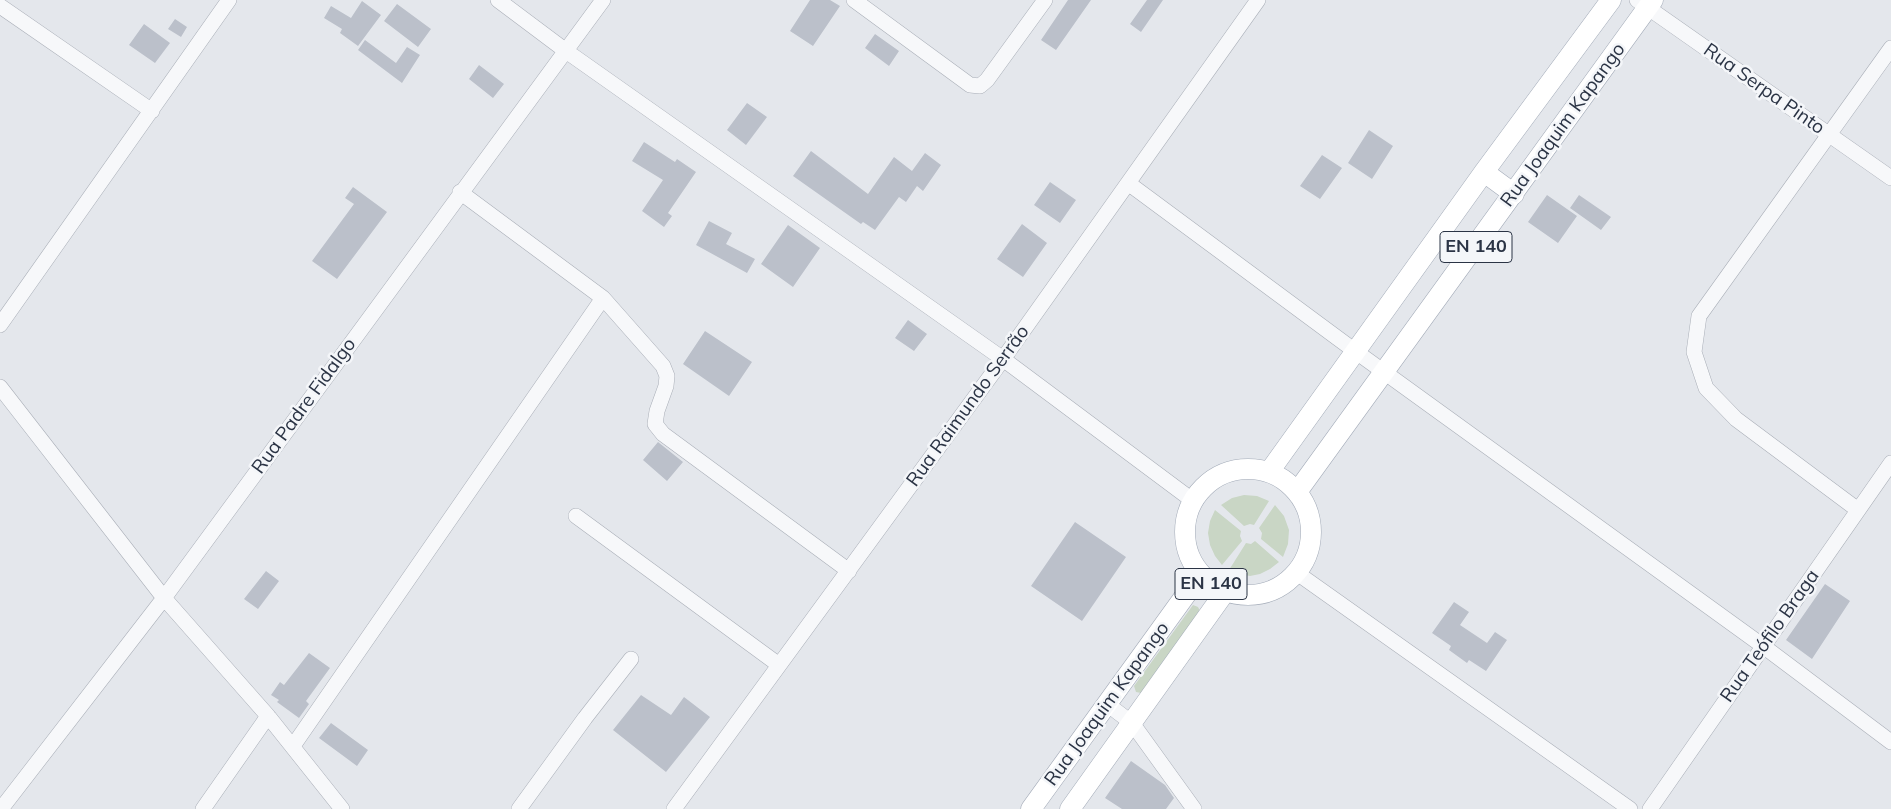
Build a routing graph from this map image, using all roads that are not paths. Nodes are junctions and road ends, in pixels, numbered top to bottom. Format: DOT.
graph roads {
  1 [pos="229,0"];
  2 [pos="498,0"];
  3 [pos="602,0"];
  4 [pos="854,0"];
  5 [pos="1045,0"];
  6 [pos="1258,0"];
  7 [pos="1611,0"];
  8 [pos="1646,3"];
  9 [pos="0,6"];
  10 [pos="1891,48"];
  11 [pos="566,51"];
  12 [pos="152,111"];
  13 [pos="1830,135"];
  14 [pos="1484,172"];
  15 [pos="1891,178"];
  16 [pos="1128,184"];
  17 [pos="460,192"];
  18 [pos="1514,194"];
  19 [pos="602,298"];
  20 [pos="0,325"];
  21 [pos="1356,351"];
  22 [pos="1003,359"];
  23 [pos="1385,372"];
  24 [pos="0,387"];
  25 [pos="1891,463"];
  26 [pos="1269,472"];
  27 [pos="1297,492"];
  28 [pos="1192,500"];
  29 [pos="1858,510"];
  30 [pos="576,516"];
  31 [pos="849,571"];
  32 [pos="1297,573"];
  33 [pos="1200,575"];
  34 [pos="1225,592"];
  35 [pos="164,598"];
  36 [pos="1763,646"];
  37 [pos="631,659"];
  38 [pos="779,665"];
  39 [pos="1107,704"];
  40 [pos="268,716"];
  41 [pos="1132,723"];
  42 [pos="1891,742"];
  43 [pos="293,746"];
  44 [pos="2,809"];
  45 [pos="203,809"];
  46 [pos="342,809"];
  47 [pos="519,809"];
  48 [pos="674,809"];
  49 [pos="1031,809"];
  50 [pos="1070,809"];
  51 [pos="1194,809"];
  52 [pos="1630,809"];
  53 [pos="1650,809"];
  1 -- 12 [label="street"];
  2 -- 11 [label="street"];
  3 -- 11 [label="street, Rua Padre Fidalgo"];
  4 -- 5 [label="street"];
  6 -- 16 [label="street, Rua Raimundo Serrão"];
  7 -- 14 [label="main road, Rua Joaquim Kapango / EN 140"];
  8 -- 13 [label="street, Rua Serpa Pinto"];
  8 -- 18 [label="main road, Rua Joaquim Kapango / EN 140"];
  9 -- 12 [label="street"];
  10 -- 13 [label="street"];
  11 -- 17 [label="street, Rua Padre Fidalgo"];
  11 -- 22 [label="street"];
  12 -- 20 [label="street"];
  13 -- 15 [label="street, Rua Serpa Pinto"];
  13 -- 29 [label="street"];
  14 -- 18 [label="main road"];
  14 -- 21 [label="main road, Rua Joaquim Kapango / EN 140"];
  16 -- 21 [label="street"];
  16 -- 22 [label="street, Rua Raimundo Serrão"];
  17 -- 19 [label="street"];
  17 -- 35 [label="street, Rua Padre Fidalgo"];
  18 -- 23 [label="main road, Rua Joaquim Kapango / EN 140"];
  19 -- 31 [label="street"];
  19 -- 43 [label="street"];
  21 -- 23 [label="street"];
  21 -- 26 [label="main road, Rua Joaquim Kapango / EN 140"];
  22 -- 28 [label="street"];
  22 -- 31 [label="street, Rua Raimundo Serrão"];
  23 -- 27 [label="main road, Rua Joaquim Kapango / EN 140"];
  23 -- 36 [label="street"];
  24 -- 35 [label="street"];
  25 -- 29 [label="street, Rua Teófilo Braga"];
  26 -- 27 [label="main road, EN 140"];
  26 -- 28 [label="main road, EN 140"];
  27 -- 32 [label="main road, EN 140"];
  28 -- 33 [label="main road, EN 140"];
  29 -- 36 [label="street, Rua Teófilo Braga"];
  30 -- 38 [label="street"];
  31 -- 38 [label="street, Rua Raimundo Serrão"];
  32 -- 34 [label="main road, EN 140"];
  32 -- 52 [label="street"];
  33 -- 34 [label="main road, EN 140"];
  33 -- 39 [label="main road, Rua Joaquim Kapango / EN 140"];
  34 -- 41 [label="main road, Rua Joaquim Kapango / EN 140"];
  35 -- 40 [label="street"];
  35 -- 44 [label="street, Rua Padre Fidalgo"];
  36 -- 42 [label="street"];
  36 -- 53 [label="street, Rua Teófilo Braga"];
  37 -- 47 [label="street"];
  38 -- 48 [label="street, Rua Raimundo Serrão"];
  39 -- 41 [label="street"];
  39 -- 49 [label="main road, Rua Joaquim Kapango / EN 140"];
  40 -- 43 [label="street"];
  40 -- 45 [label="street"];
  41 -- 50 [label="main road, Rua Joaquim Kapango / EN 140"];
  41 -- 51 [label="street"];
  43 -- 46 [label="street"];
}
